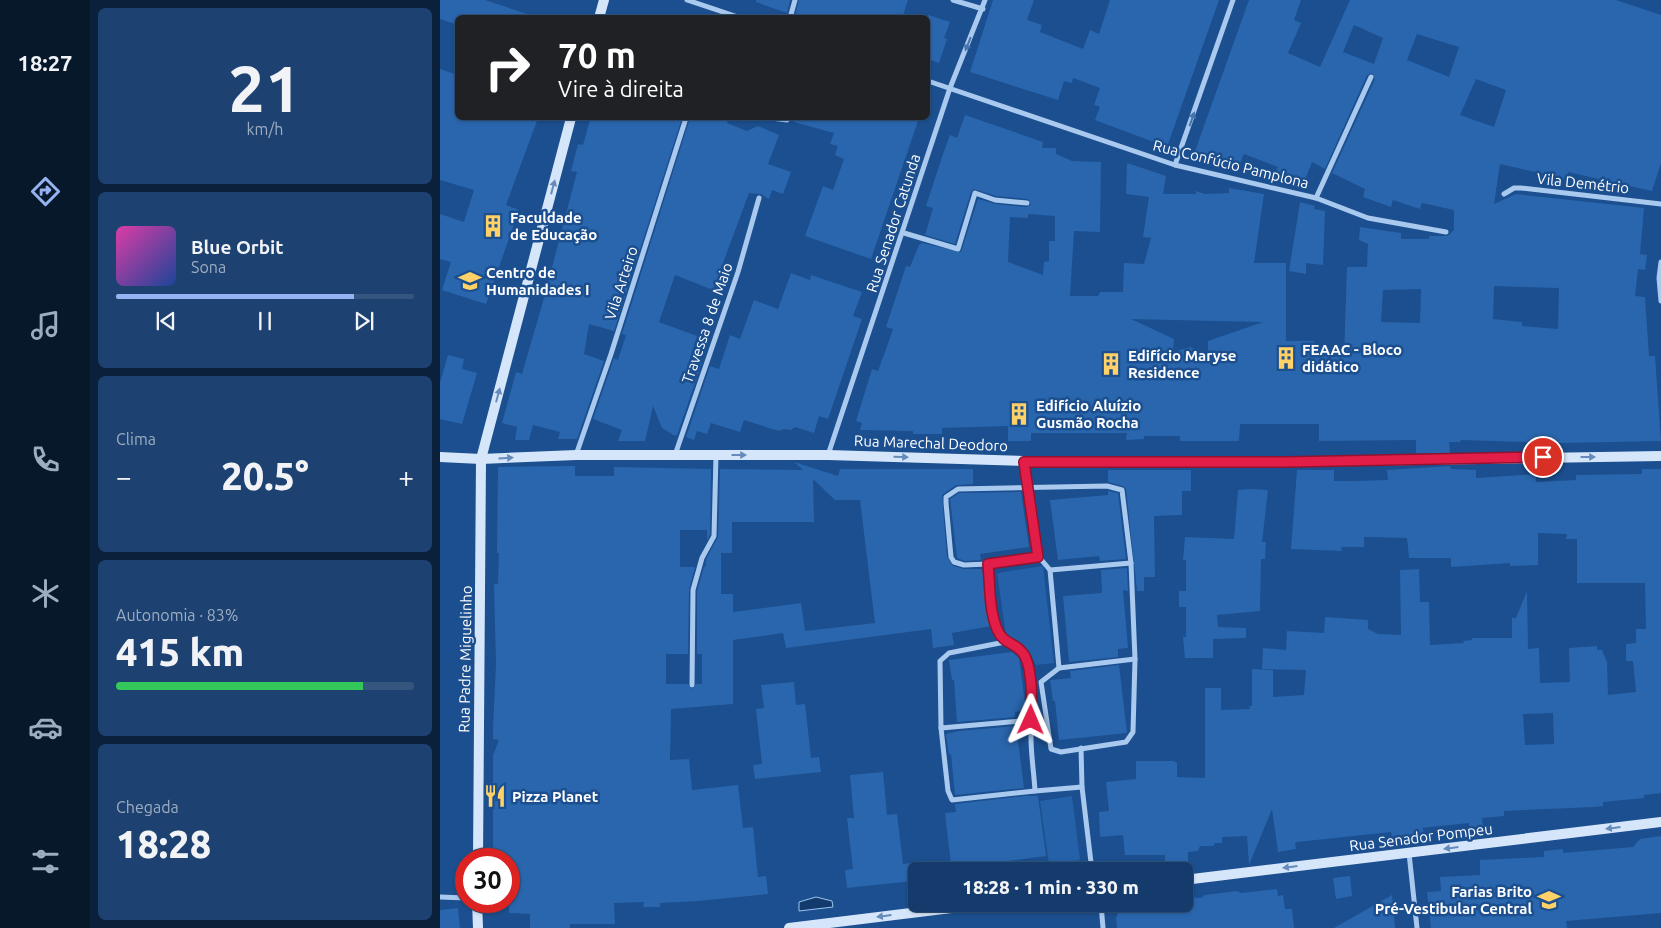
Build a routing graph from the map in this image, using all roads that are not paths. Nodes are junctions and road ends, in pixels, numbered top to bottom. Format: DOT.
graph roads {
  1 [pos="604,0"];
  2 [pos="687,0"];
  3 [pos="795,0"];
  4 [pos="953,0"];
  5 [pos="985,0"];
  6 [pos="1233,0"];
  7 [pos="983,9"];
  8 [pos="600,15"];
  9 [pos="732,15"];
  10 [pos="791,15"];
  11 [pos="1371,78"];
  12 [pos="930,82"];
  13 [pos="950,88"];
  14 [pos="570,120"];
  15 [pos="685,120"];
  16 [pos="1175,165"];
  17 [pos="1504,194"];
  18 [pos="759,198"];
  19 [pos="1316,198"];
  20 [pos="1027,203"];
  21 [pos="1661,204"];
  22 [pos="1446,232"];
  23 [pos="904,233"];
  24 [pos="1661,262"];
  25 [pos="1661,301"];
  26 [pos="675,454"];
  27 [pos="576,455"];
  28 [pos="716,455"];
  29 [pos="828,455"];
  30 [pos="1661,456"];
  31 [pos="440,457"];
  32 [pos="481,459"];
  33 [pos="1024,462"];
  34 [pos="1026,487"];
  35 [pos="1038,557"];
  36 [pos="1131,563"];
  37 [pos="988,564"];
  38 [pos="1050,570"];
  39 [pos="1005,642"];
  40 [pos="1135,659"];
  41 [pos="1059,668"];
  42 [pos="692,685"];
  43 [pos="1031,720"];
  44 [pos="942,728"];
  45 [pos="1081,748"];
  46 [pos="1082,787"];
  47 [pos="1036,791"];
  48 [pos="1661,822"];
  49 [pos="478,848"];
  50 [pos="1409,853"];
  51 [pos="1091,862"];
  52 [pos="1193,879"];
  53 [pos="440,898"];
  54 [pos="455,898"];
  55 [pos="919,912"];
  56 [pos="1102,912"];
  57 [pos="477,913"];
  58 [pos="478,928"];
  59 [pos="789,928"];
  60 [pos="1103,928"];
  61 [pos="1417,928"];
  1 -- 8 [label="street"];
  2 -- 9 [label="street"];
  3 -- 10 [label="street"];
  4 -- 7 [label="street"];
  5 -- 7 [label="street, Rua Senador Catunda"];
  16 -- 6 [label="street, one-way"];
  7 -- 13 [label="street, Rua Senador Catunda, one-way"];
  11 -- 19 [label="street"];
  12 -- 13 [label="street, Rua Confúcio Pamplona"];
  13 -- 16 [label="street, Rua Confúcio Pamplona"];
  13 -- 23 [label="street, Rua Senador Catunda"];
  32 -- 14 [label="street, Rua Padre Miguelinho, one-way"];
  15 -- 27 [label="street, Vila Arteiro"];
  16 -- 19 [label="street, Rua Confúcio Pamplona"];
  17 -- 21 [label="street, Vila Demétrio"];
  18 -- 26 [label="street, Travessa 8 de Maio"];
  19 -- 22 [label="street, Rua Confúcio Pamplona"];
  20 -- 23 [label="street"];
  23 -- 29 [label="street, Rua Senador Catunda"];
  24 -- 25 [label="street"];
  26 -- 27 [label="street, Rua Marechal Deodoro"];
  26 -- 28 [label="street, Rua Marechal Deodoro"];
  32 -- 27 [label="street, Rua Marechal Deodoro, one-way"];
  28 -- 29 [label="street, Rua Marechal Deodoro, one-way"];
  28 -- 42 [label="street"];
  29 -- 33 [label="street, Rua Marechal Deodoro, one-way"];
  33 -- 30 [label="street, Rua Marechal Deodoro, one-way"];
  31 -- 32 [label="street, Rua Marechal Deodoro"];
  32 -- 49 [label="street, Rua Padre Miguelinho"];
  33 -- 34 [label="street"];
  34 -- 35 [label="street"];
  34 -- 36 [label="street"];
  34 -- 37 [label="street"];
  35 -- 37 [label="street"];
  35 -- 38 [label="street"];
  36 -- 38 [label="street"];
  36 -- 40 [label="street"];
  37 -- 39 [label="street"];
  38 -- 41 [label="street"];
  39 -- 43 [label="street"];
  39 -- 44 [label="street"];
  40 -- 41 [label="street"];
  40 -- 45 [label="street"];
  41 -- 45 [label="street"];
  43 -- 44 [label="street"];
  43 -- 47 [label="street"];
  44 -- 47 [label="street"];
  45 -- 46 [label="street"];
  46 -- 47 [label="street"];
  46 -- 51 [label="street"];
  48 -- 50 [label="street, Rua Senador Pompeu, one-way"];
  50 -- 52 [label="street, Rua Senador Pompeu, one-way"];
  50 -- 61 [label="street"];
  53 -- 54 [label="street"];
  55 -- 59 [label="street, one-way"];
  56 -- 60 [label="street"];
  57 -- 58 [label="street"];
}
